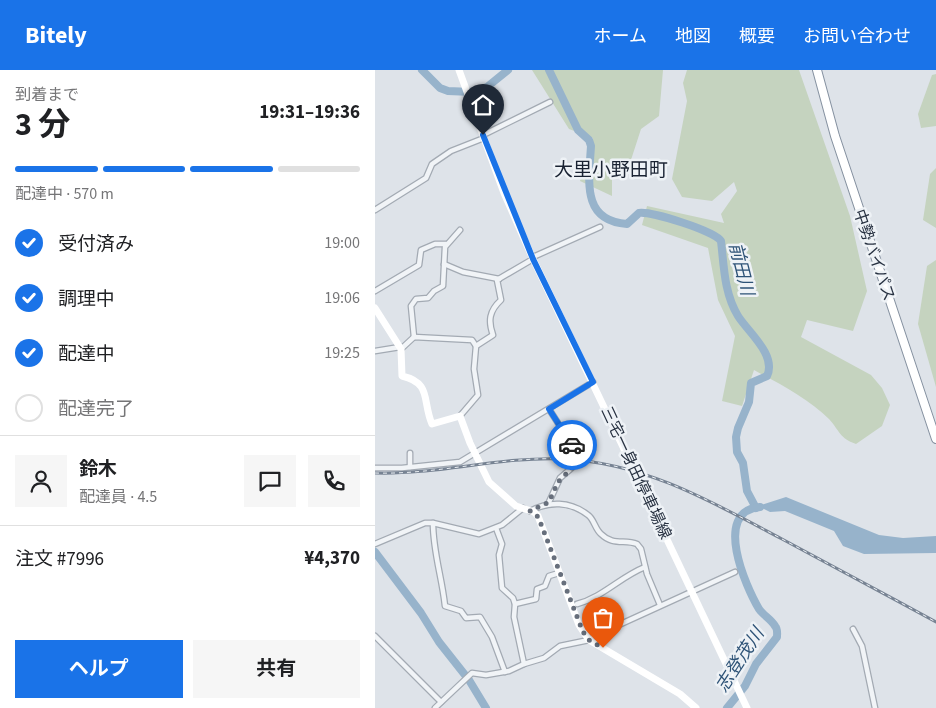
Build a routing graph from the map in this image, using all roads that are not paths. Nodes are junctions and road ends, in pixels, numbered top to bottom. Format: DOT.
graph roads {
  1 [pos="459,70"];
  2 [pos="817,70"];
  3 [pos="550,102"];
  4 [pos="483,137"];
  5 [pos="375,210"];
  6 [pos="600,227"];
  7 [pos="460,230"];
  8 [pos="447,244"];
  9 [pos="533,258"];
  10 [pos="443,264"];
  11 [pos="499,278"];
  12 [pos="375,291"];
  13 [pos="375,308"];
  14 [pos="413,337"];
  15 [pos="476,346"];
  16 [pos="400,348"];
  17 [pos="375,351"];
  18 [pos="593,382"];
  19 [pos="549,409"];
  20 [pos="460,416"];
  21 [pos="936,439"];
  22 [pos="410,453"];
  23 [pos="476,454"];
  24 [pos="410,467"];
  25 [pos="375,468"];
  26 [pos="549,502"];
  27 [pos="526,510"];
  28 [pos="433,523"];
  29 [pos="496,528"];
  30 [pos="375,544"];
  31 [pos="645,567"];
  32 [pos="559,572"];
  33 [pos="735,572"];
  34 [pos="691,590"];
  35 [pos="515,604"];
  36 [pos="577,604"];
  37 [pos="660,605"];
  38 [pos="853,629"];
  39 [pos="375,636"];
  40 [pos="588,639"];
  41 [pos="524,664"];
  42 [pos="505,672"];
  43 [pos="441,702"];
  44 [pos="746,706"];
  45 [pos="435,708"];
  46 [pos="696,708"];
  47 [pos="875,708"];
  1 -- 4 [label="main road, 三宅一身田停車場線"];
  2 -- 21 [label="highway, 中勢バイパス"];
  3 -- 4 [label="street"];
  4 -- 5 [label="street"];
  4 -- 9 [label="main road, 三宅一身田停車場線"];
  6 -- 9 [label="street"];
  7 -- 8 [label="street"];
  8 -- 10 [label="street"];
  8 -- 12 [label="street"];
  9 -- 11 [label="street"];
  9 -- 18 [label="main road, 三宅一身田停車場線"];
  10 -- 11 [label="street"];
  10 -- 14 [label="street"];
  11 -- 15 [label="street"];
  13 -- 16 [label="main road"];
  14 -- 15 [label="street"];
  14 -- 16 [label="street"];
  15 -- 20 [label="street"];
  16 -- 17 [label="street"];
  16 -- 20 [label="main road"];
  18 -- 19 [label="street"];
  18 -- 34 [label="main road, 三宅一身田停車場線, bridge"];
  19 -- 23 [label="street"];
  19 -- 26 [label="street"];
  20 -- 23 [label="main road"];
  22 -- 24 [label="street"];
  23 -- 24 [label="street"];
  23 -- 27 [label="main road"];
  24 -- 25 [label="street"];
  26 -- 27 [label="street"];
  26 -- 31 [label="street"];
  27 -- 29 [label="street"];
  27 -- 32 [label="main road"];
  28 -- 29 [label="street"];
  28 -- 30 [label="street"];
  28 -- 42 [label="street"];
  29 -- 35 [label="street"];
  31 -- 36 [label="street"];
  31 -- 37 [label="street"];
  32 -- 35 [label="street"];
  32 -- 40 [label="main road"];
  33 -- 34 [label="street"];
  34 -- 37 [label="street"];
  34 -- 44 [label="main road, 三宅一身田停車場線"];
  35 -- 41 [label="street"];
  37 -- 40 [label="street"];
  38 -- 47 [label="street"];
  39 -- 43 [label="street"];
  40 -- 41 [label="street"];
  40 -- 46 [label="main road"];
  41 -- 42 [label="street"];
  42 -- 43 [label="street"];
  43 -- 45 [label="street"];
}
